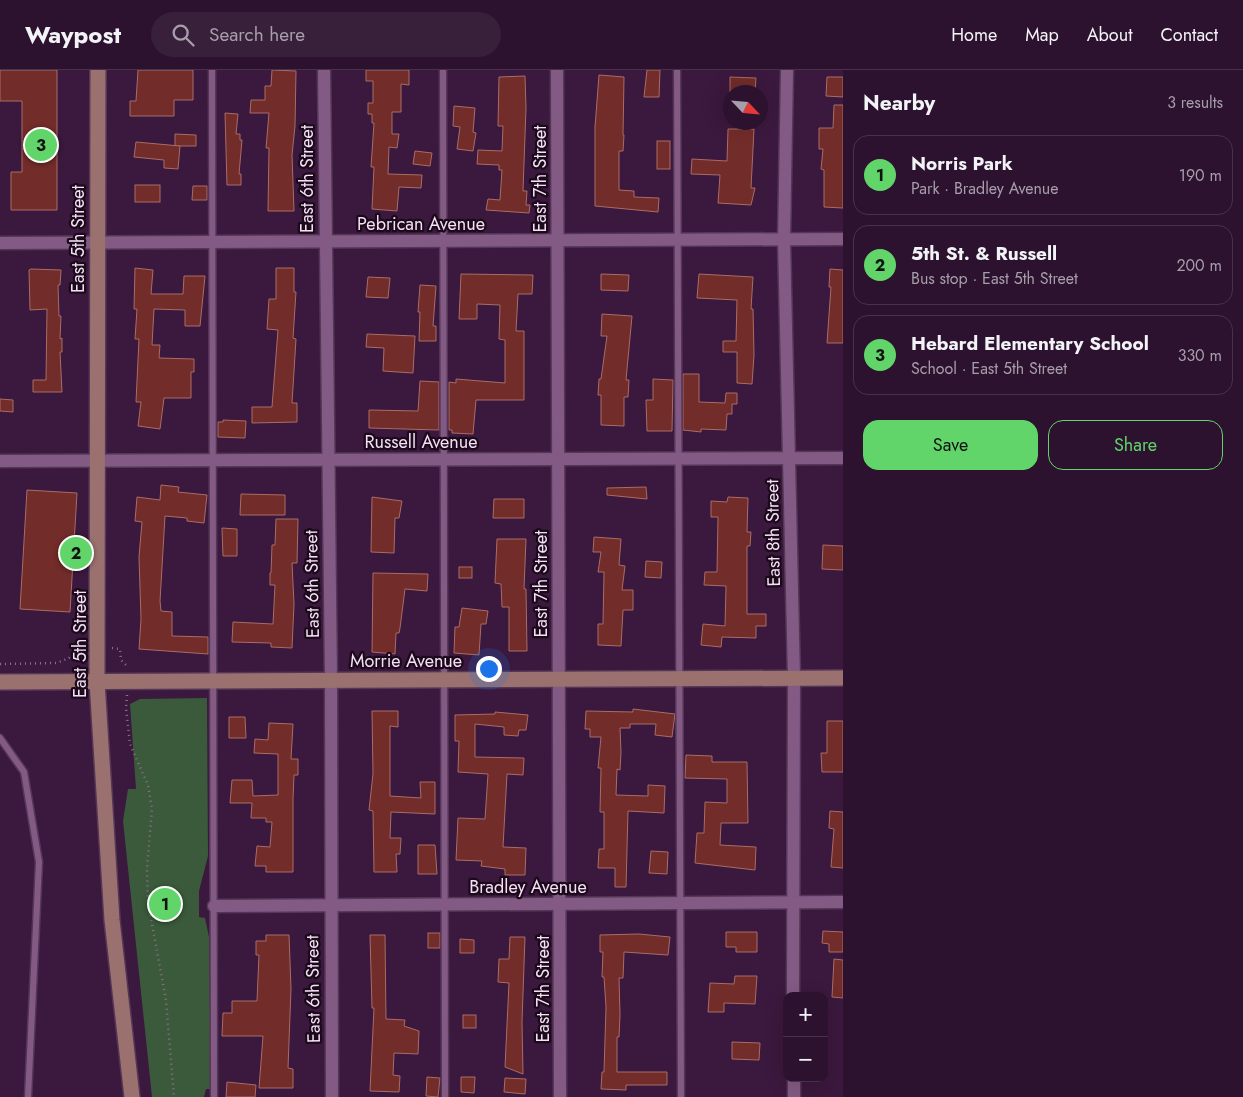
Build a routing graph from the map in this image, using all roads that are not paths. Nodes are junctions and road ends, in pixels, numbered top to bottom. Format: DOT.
graph roads {
  1 [pos="98,70"];
  2 [pos="212,70"];
  3 [pos="324,70"];
  4 [pos="443,70"];
  5 [pos="557,70"];
  6 [pos="678,70"];
  7 [pos="787,70"];
  8 [pos="678,240"];
  9 [pos="784,240"];
  10 [pos="843,240"];
  11 [pos="558,241"];
  12 [pos="212,242"];
  13 [pos="325,242"];
  14 [pos="444,242"];
  15 [pos="0,243"];
  16 [pos="97,243"];
  17 [pos="679,458"];
  18 [pos="788,458"];
  19 [pos="843,458"];
  20 [pos="444,459"];
  21 [pos="558,459"];
  22 [pos="98,460"];
  23 [pos="213,460"];
  24 [pos="327,460"];
  25 [pos="0,461"];
  26 [pos="794,678"];
  27 [pos="843,678"];
  28 [pos="559,679"];
  29 [pos="680,679"];
  30 [pos="331,680"];
  31 [pos="444,680"];
  32 [pos="97,681"];
  33 [pos="213,681"];
  34 [pos="0,682"];
  35 [pos="0,738"];
  36 [pos="793,902"];
  37 [pos="843,902"];
  38 [pos="330,904"];
  39 [pos="560,904"];
  40 [pos="680,904"];
  41 [pos="445,905"];
  42 [pos="214,906"];
  43 [pos="793,992"];
  44 [pos="794,1082"];
  45 [pos="28,1097"];
  46 [pos="132,1097"];
  47 [pos="214,1097"];
  48 [pos="332,1097"];
  49 [pos="445,1097"];
  50 [pos="560,1097"];
  51 [pos="681,1097"];
  52 [pos="794,1097"];
  1 -- 16 [label="street, East 5th Street"];
  2 -- 12 [label="lane"];
  3 -- 13 [label="street, East 6th Street"];
  4 -- 14 [label="lane"];
  5 -- 11 [label="street, East 7th Street"];
  6 -- 8 [label="lane"];
  7 -- 9 [label="street, East 8th Street"];
  8 -- 9 [label="street, Pebrican Avenue"];
  8 -- 11 [label="street, Pebrican Avenue"];
  8 -- 17 [label="lane"];
  9 -- 10 [label="street, Pebrican Avenue"];
  9 -- 18 [label="street, East 8th Street"];
  11 -- 14 [label="street, Pebrican Avenue"];
  11 -- 21 [label="street, East 7th Street"];
  12 -- 13 [label="street, Pebrican Avenue"];
  12 -- 16 [label="street, Pebrican Avenue"];
  12 -- 23 [label="lane"];
  13 -- 14 [label="street, Pebrican Avenue"];
  13 -- 24 [label="street, East 6th Street"];
  14 -- 20 [label="lane"];
  15 -- 16 [label="street, Pebrican Avenue"];
  16 -- 22 [label="street, East 5th Street"];
  17 -- 18 [label="street, Russell Avenue"];
  17 -- 21 [label="street, Russell Avenue"];
  17 -- 29 [label="lane"];
  18 -- 19 [label="street, Russell Avenue"];
  18 -- 26 [label="street, East 8th Street"];
  20 -- 21 [label="street, Russell Avenue"];
  20 -- 24 [label="street, Russell Avenue"];
  20 -- 31 [label="lane"];
  21 -- 28 [label="street, East 7th Street"];
  22 -- 23 [label="street, Russell Avenue"];
  22 -- 25 [label="street, Russell Avenue"];
  22 -- 32 [label="street, East 5th Street"];
  23 -- 24 [label="street, Russell Avenue"];
  23 -- 33 [label="lane"];
  24 -- 30 [label="street, East 6th Street"];
  26 -- 27 [label="street, Morrie Avenue"];
  26 -- 29 [label="street, Morrie Avenue"];
  26 -- 36 [label="street, East 8th Street"];
  28 -- 29 [label="street, Morrie Avenue"];
  28 -- 31 [label="street, Morrie Avenue"];
  28 -- 39 [label="street, East 7th Street"];
  29 -- 40 [label="lane"];
  30 -- 31 [label="street, Morrie Avenue"];
  30 -- 33 [label="street, Morrie Avenue"];
  30 -- 38 [label="street, East 6th Street"];
  31 -- 41 [label="lane"];
  32 -- 33 [label="street, Morrie Avenue"];
  32 -- 34 [label="street, Morrie Avenue"];
  32 -- 46 [label="street, East 5th Street"];
  33 -- 42 [label="lane"];
  35 -- 45 [label="lane"];
  36 -- 37 [label="street, Bradley Avenue"];
  36 -- 40 [label="street, Bradley Avenue"];
  36 -- 43 [label="street, East 8th Street"];
  38 -- 41 [label="street, Bradley Avenue"];
  38 -- 42 [label="street, Bradley Avenue"];
  38 -- 48 [label="street, East 6th Street"];
  39 -- 40 [label="street, Bradley Avenue"];
  39 -- 41 [label="street, Bradley Avenue"];
  39 -- 50 [label="street, East 7th Street"];
  40 -- 51 [label="lane"];
  41 -- 49 [label="lane"];
  42 -- 47 [label="lane"];
  44 -- 52 [label="street"];
}
